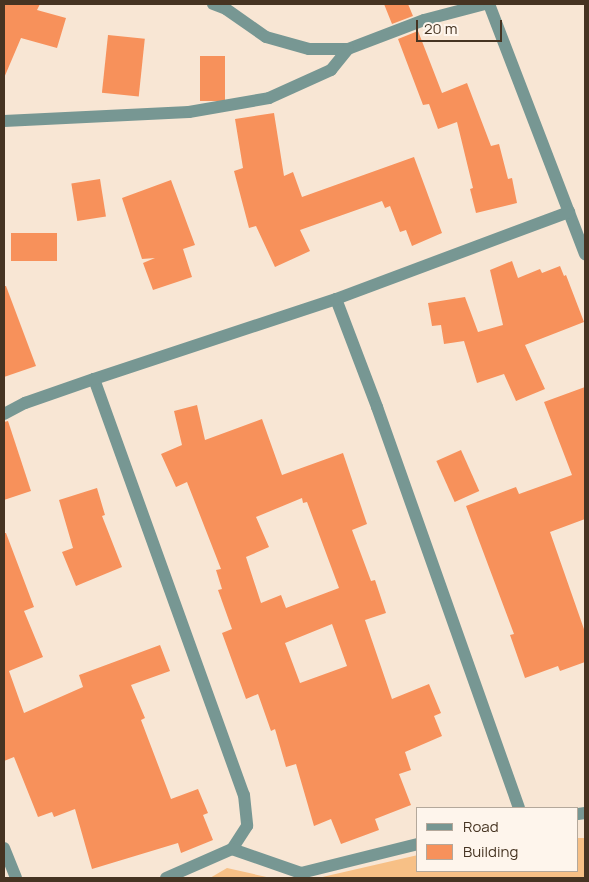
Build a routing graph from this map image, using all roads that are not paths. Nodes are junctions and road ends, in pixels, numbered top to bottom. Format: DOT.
graph roads {
  1 [pos="213,4"];
  2 [pos="485,4"];
  3 [pos="489,4"];
  4 [pos="348,49"];
  5 [pos="4,121"];
  6 [pos="570,212"];
  7 [pos="585,254"];
  8 [pos="336,299"];
  9 [pos="94,379"];
  10 [pos="4,414"];
  11 [pos="519,807"];
  12 [pos="416,844"];
  13 [pos="4,848"];
  14 [pos="232,850"];
  15 [pos="16,878"];
  16 [pos="166,878"];
  1 -- 4 [label="street"];
  2 -- 4 [label="street"];
  3 -- 6 [label="street"];
  4 -- 5 [label="street"];
  6 -- 7 [label="street"];
  6 -- 8 [label="street"];
  8 -- 9 [label="street"];
  8 -- 11 [label="street"];
  9 -- 10 [label="street"];
  9 -- 14 [label="street"];
  12 -- 14 [label="street"];
  13 -- 15 [label="street"];
  14 -- 16 [label="street"];
}
